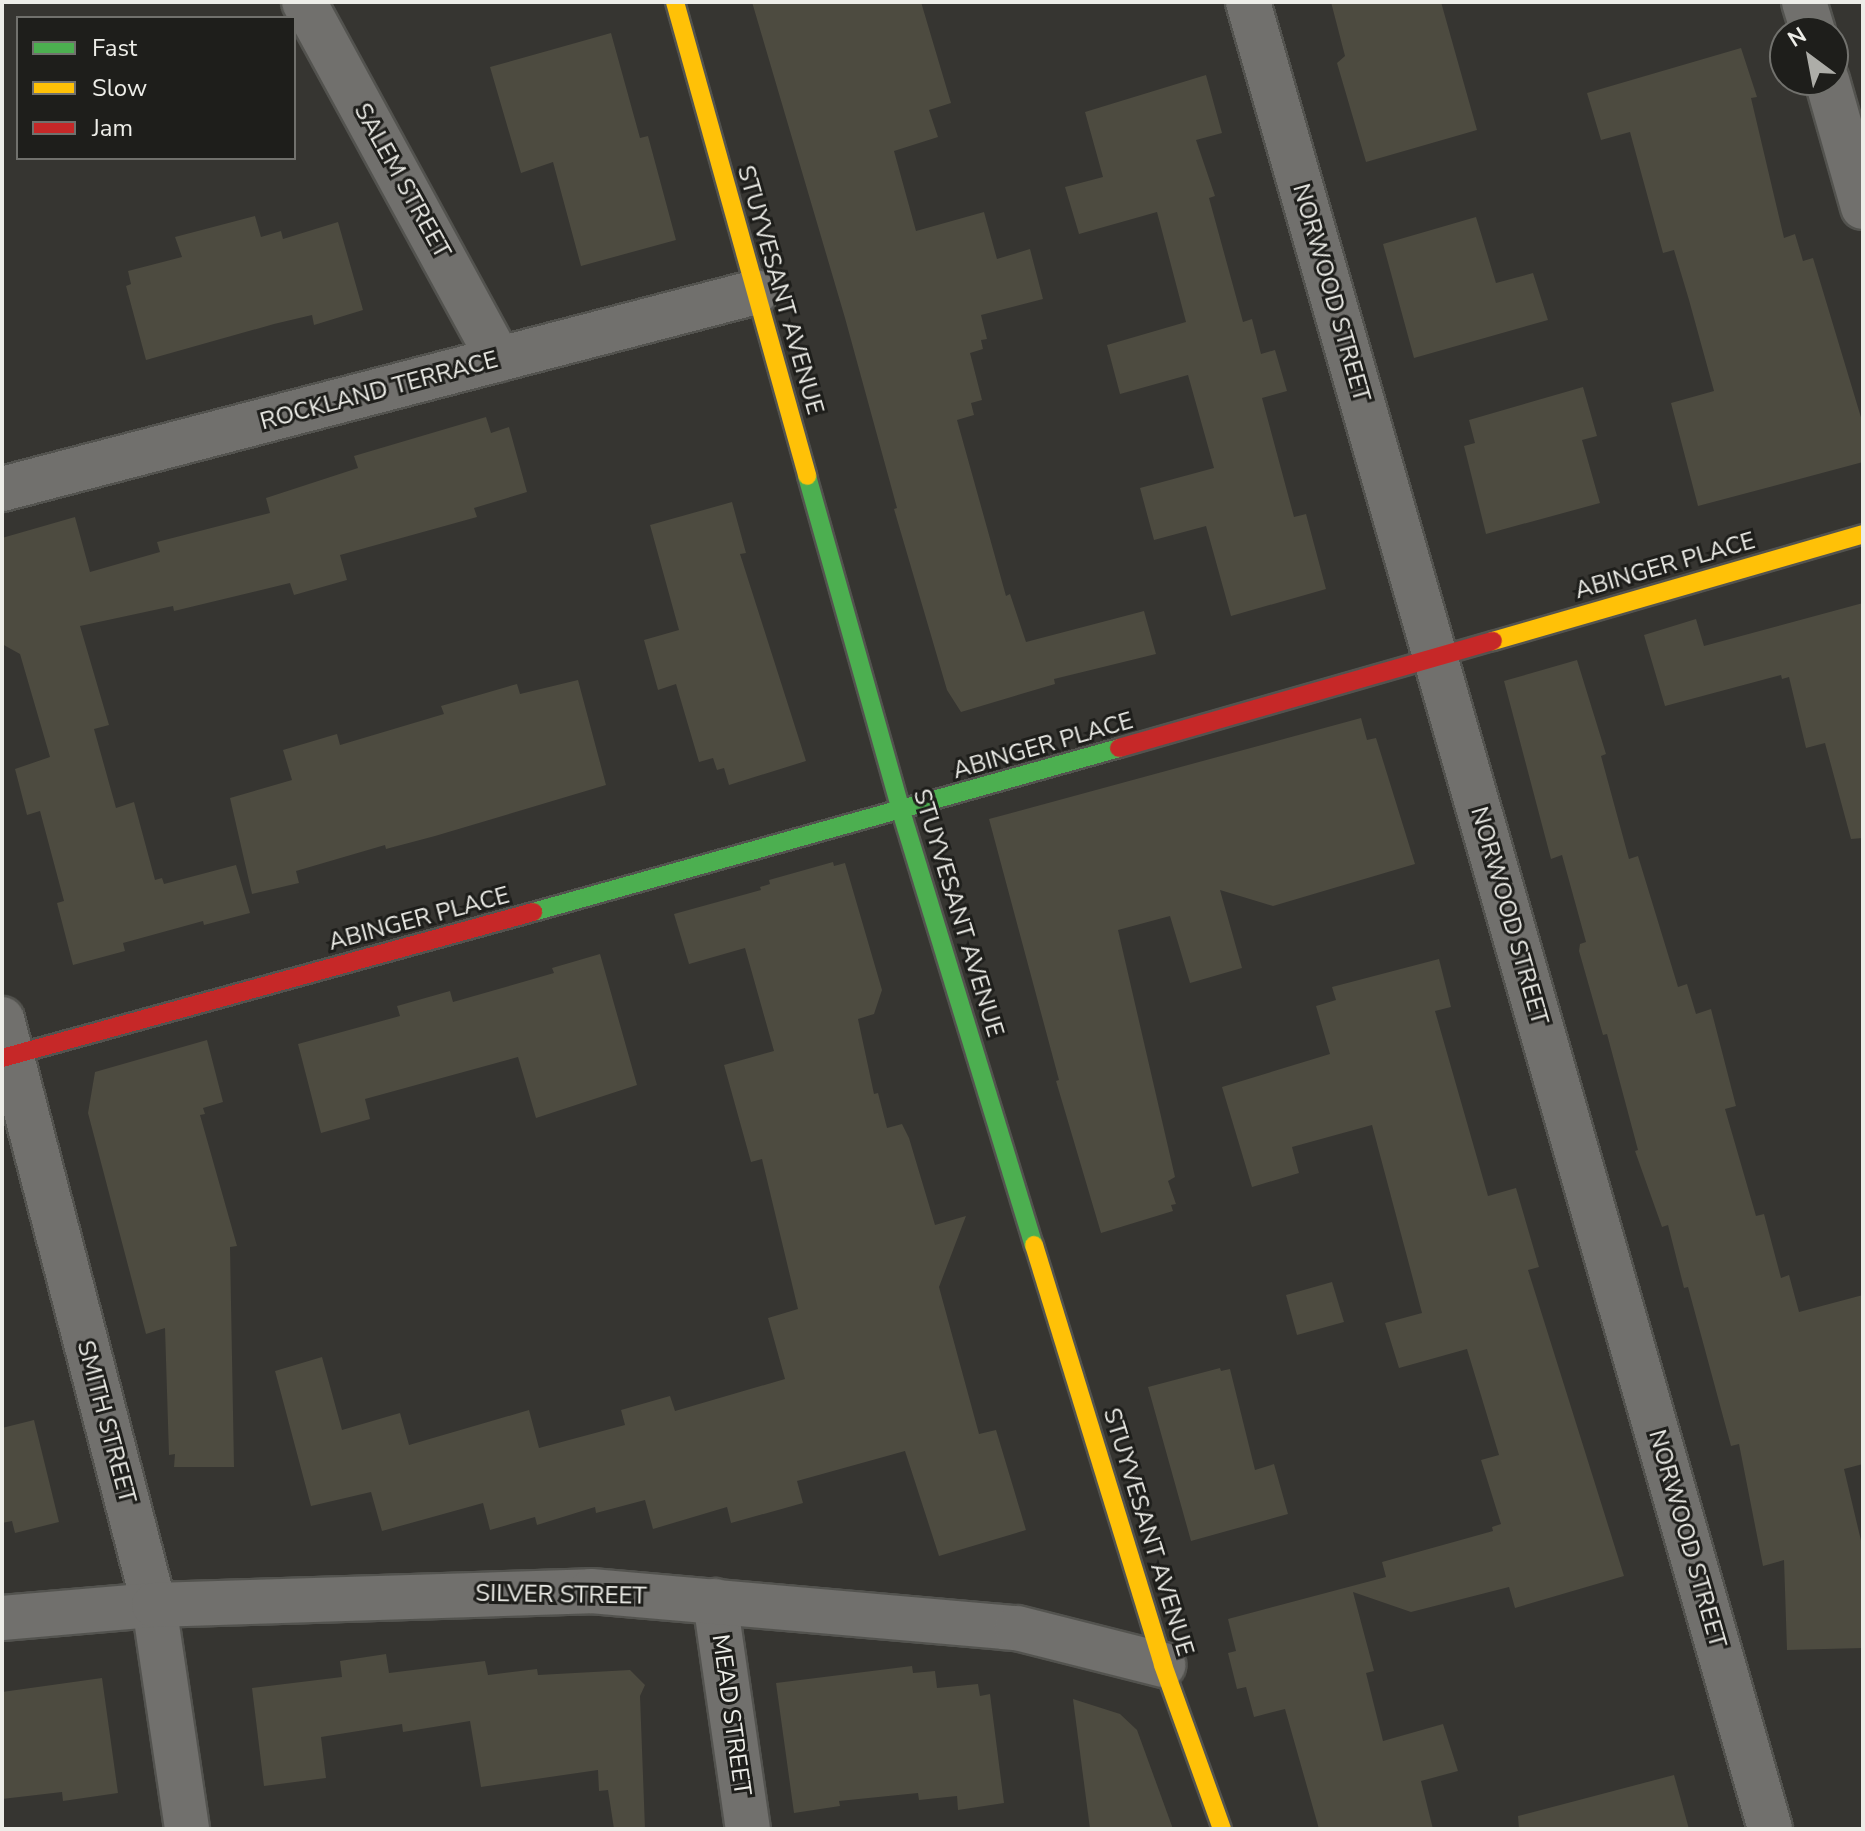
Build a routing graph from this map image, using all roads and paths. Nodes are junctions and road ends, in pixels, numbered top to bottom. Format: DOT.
graph roads {
  1 [pos="304,2"];
  2 [pos="675,2"];
  3 [pos="1248,2"];
  4 [pos="1832,96"];
  5 [pos="1863,207"];
  6 [pos="756,292"];
  7 [pos="499,359"];
  8 [pos="2,489"];
  9 [pos="1863,534"];
  10 [pos="1435,658"];
  11 [pos="901,811"];
  12 [pos="5,1045"];
  13 [pos="715,1601"];
  14 [pos="154,1605"];
  15 [pos="2,1618"];
  16 [pos="1163,1665"];
  17 [pos="187,1829"];
  18 [pos="748,1829"];
  19 [pos="1222,1829"];
  20 [pos="1770,1829"];
  1 -- 7 [label="street, SALEM STREET"];
  2 -- 6 [label="main road, STUYVESANT AVENUE"];
  3 -- 10 [label="street, NORWOOD STREET"];
  4 -- 5 [label="street"];
  6 -- 7 [label="street, ROCKLAND TERRACE"];
  6 -- 11 [label="main road, STUYVESANT AVENUE"];
  7 -- 8 [label="street, ROCKLAND TERRACE"];
  9 -- 10 [label="main road, ABINGER PLACE"];
  10 -- 11 [label="main road, ABINGER PLACE"];
  10 -- 20 [label="street, NORWOOD STREET"];
  11 -- 12 [label="main road, ABINGER PLACE"];
  11 -- 16 [label="main road, STUYVESANT AVENUE"];
  12 -- 14 [label="street, SMITH STREET"];
  13 -- 14 [label="street, SILVER STREET"];
  13 -- 16 [label="street, SILVER STREET"];
  13 -- 18 [label="street, MEAD STREET"];
  14 -- 15 [label="street, SILVER STREET"];
  14 -- 17 [label="street, SMITH STREET"];
  16 -- 19 [label="main road, STUYVESANT AVENUE"];
}
